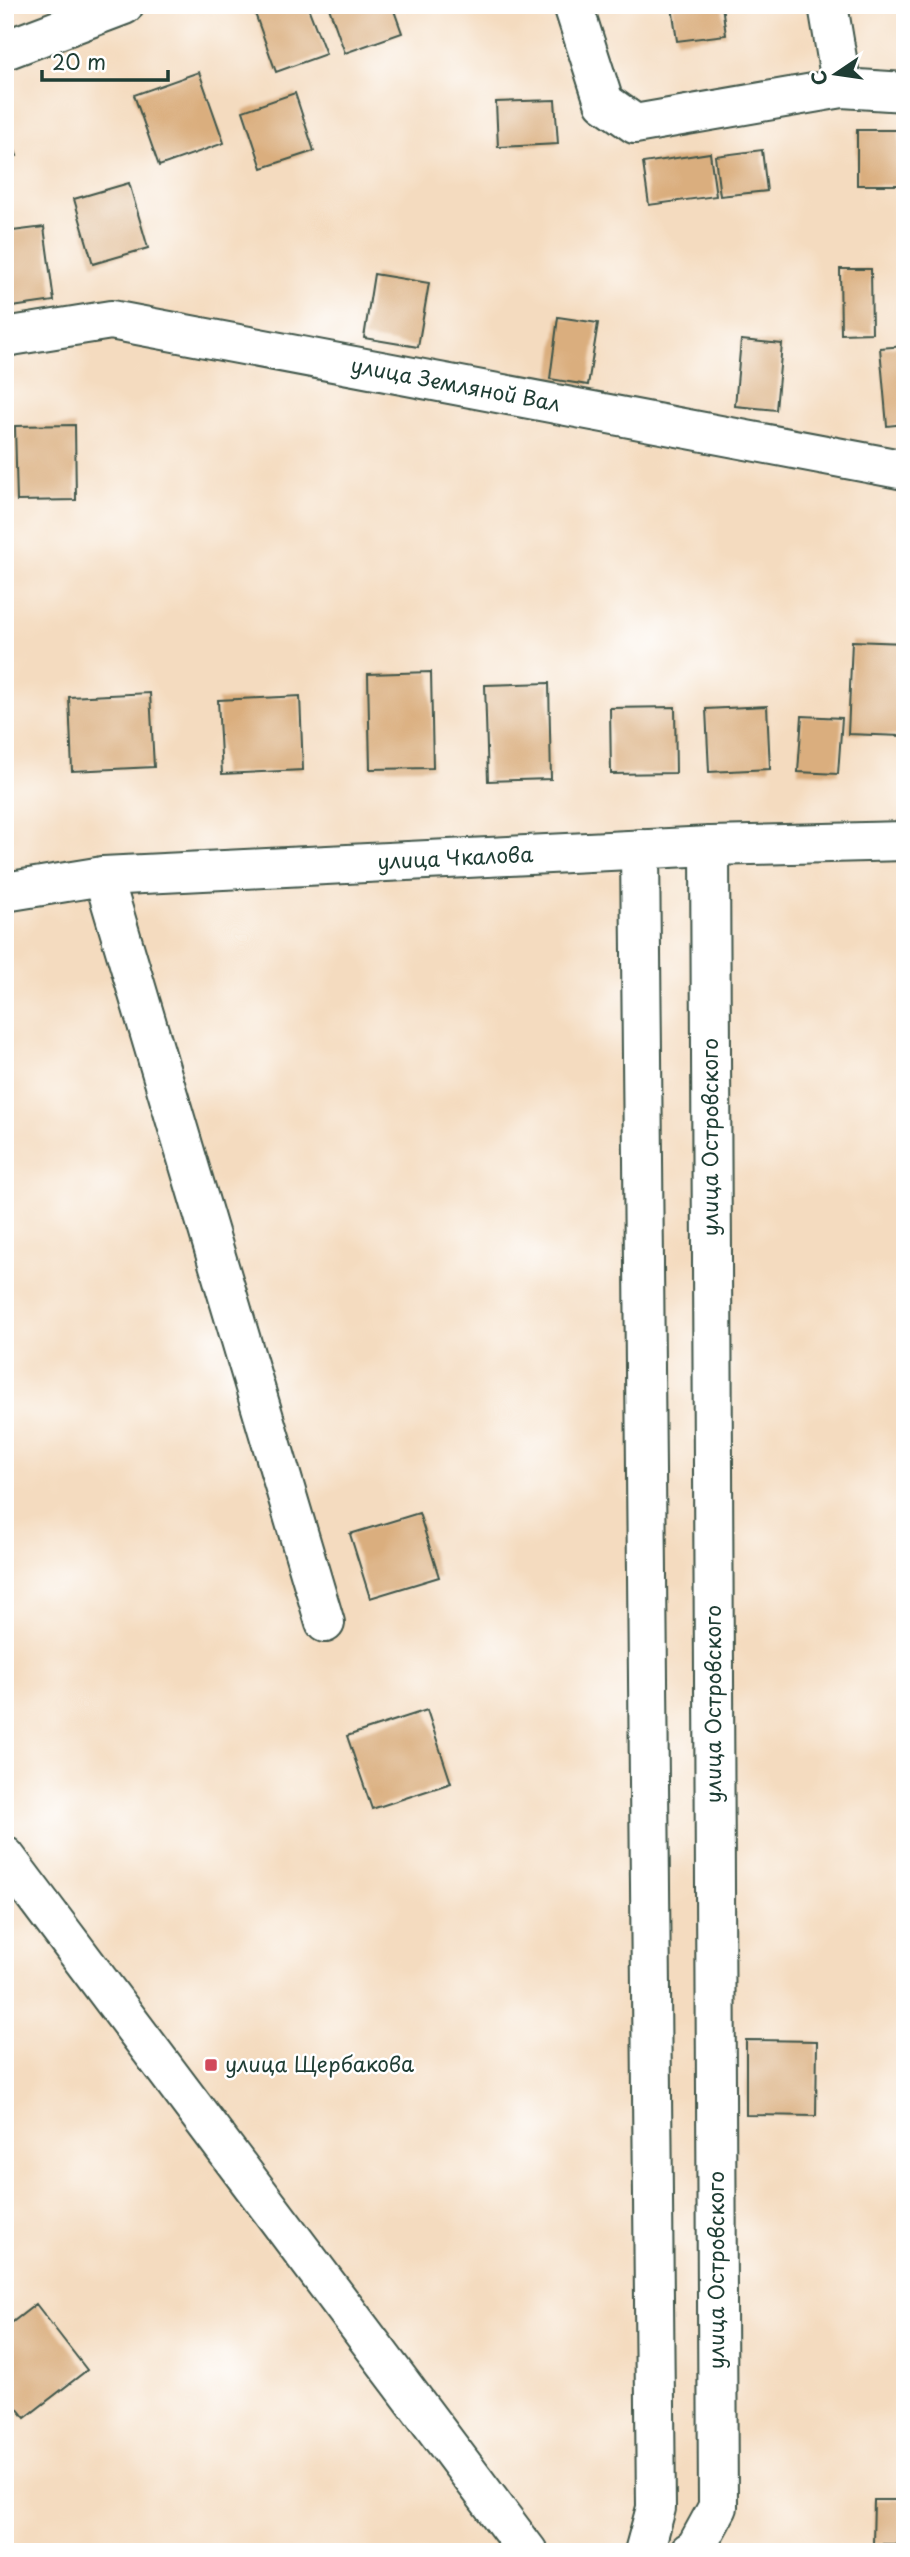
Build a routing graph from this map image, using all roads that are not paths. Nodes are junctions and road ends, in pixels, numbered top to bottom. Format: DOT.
graph roads {
  1 [pos="124,5"];
  2 [pos="573,5"];
  3 [pos="828,5"];
  4 [pos="5,50"];
  5 [pos="842,88"];
  6 [pos="905,92"];
  7 [pos="5,337"];
  8 [pos="905,470"];
  9 [pos="905,841"];
  10 [pos="710,846"];
  11 [pos="640,849"];
  12 [pos="103,876"];
  13 [pos="5,892"];
  14 [pos="325,1623"];
  15 [pos="5,1856"];
  16 [pos="528,2552"];
  17 [pos="644,2552"];
  18 [pos="689,2552"];
  1 -- 4 [label="street"];
  2 -- 5 [label="street"];
  3 -- 5 [label="street"];
  5 -- 6 [label="street"];
  7 -- 8 [label="street, улица Земляной Вал"];
  9 -- 10 [label="street, улица Чкалова"];
  10 -- 11 [label="street, улица Чкалова"];
  10 -- 18 [label="street, улица Островского"];
  11 -- 12 [label="street, улица Чкалова"];
  11 -- 17 [label="street"];
  12 -- 13 [label="street, улица Чкалова"];
  12 -- 14 [label="street"];
  15 -- 16 [label="street"];
}
